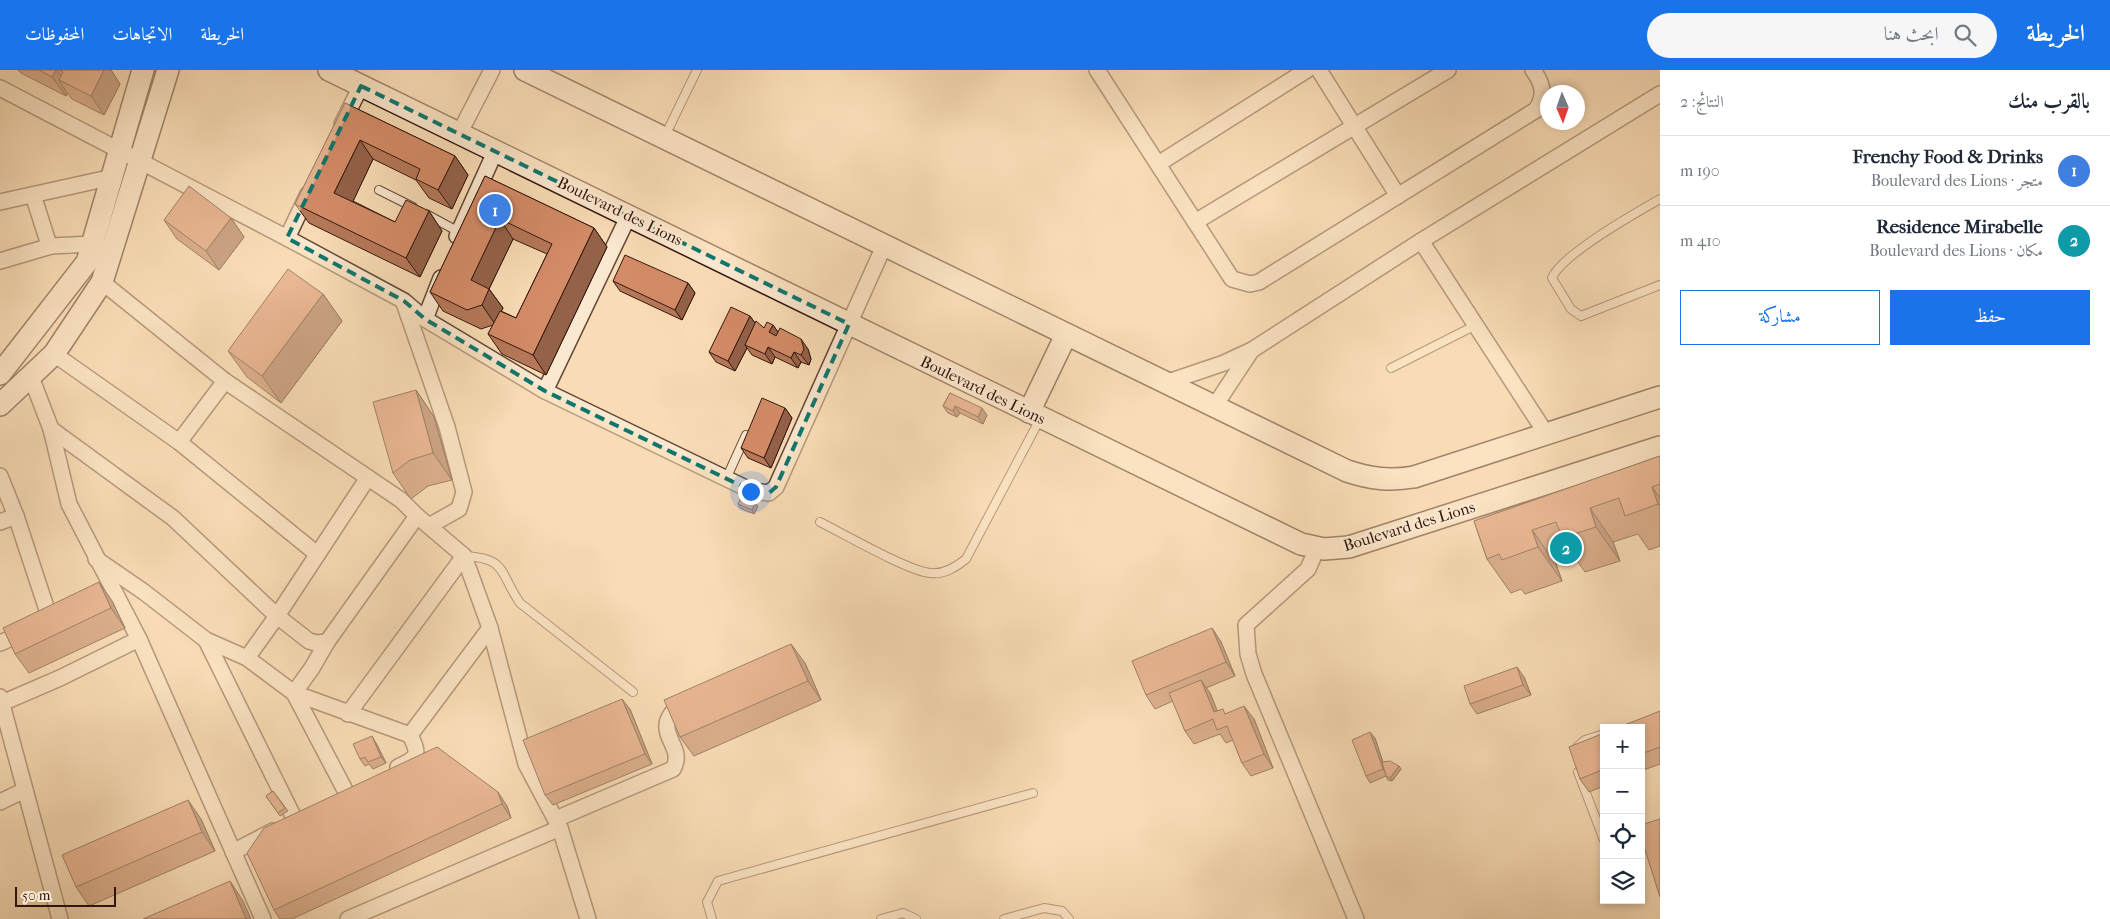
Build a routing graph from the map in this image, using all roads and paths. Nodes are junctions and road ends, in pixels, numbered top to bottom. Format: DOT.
graph roads {
  1 [pos="143,70"];
  2 [pos="168,70"];
  3 [pos="328,70"];
  4 [pos="492,70"];
  5 [pos="525,70"];
  6 [pos="698,70"];
  7 [pos="1097,70"];
  8 [pos="1307,70"];
  9 [pos="1319,70"];
  10 [pos="1448,70"];
  11 [pos="1533,70"];
  12 [pos="361,86"];
  13 [pos="0,88"];
  14 [pos="1660,94"];
  15 [pos="1355,126"];
  16 [pos="459,134"];
  17 [pos="664,138"];
  18 [pos="335,140"];
  19 [pos="121,150"];
  20 [pos="495,152"];
  21 [pos="141,161"];
  22 [pos="1158,164"];
  23 [pos="113,177"];
  24 [pos="313,184"];
  25 [pos="379,190"];
  26 [pos="33,195"];
  27 [pos="1398,196"];
  28 [pos="1660,199"];
  29 [pos="0,202"];
  30 [pos="629,215"];
  31 [pos="1195,222"];
  32 [pos="459,232"];
  33 [pos="288,238"];
  34 [pos="1421,242"];
  35 [pos="92,244"];
  36 [pos="51,246"];
  37 [pos="884,246"];
  38 [pos="452,249"];
  39 [pos="0,261"];
  40 [pos="446,266"];
  41 [pos="102,282"];
  42 [pos="1660,285"];
  43 [pos="404,301"];
  44 [pos="425,319"];
  45 [pos="849,324"];
  46 [pos="1476,325"];
  47 [pos="1066,335"];
  48 [pos="1252,350"];
  49 [pos="54,354"];
  50 [pos="1391,368"];
  51 [pos="0,374"];
  52 [pos="31,377"];
  53 [pos="225,381"];
  54 [pos="1165,383"];
  55 [pos="545,391"];
  56 [pos="1660,397"];
  57 [pos="0,405"];
  58 [pos="1214,407"];
  59 [pos="1034,415"];
  60 [pos="51,428"];
  61 [pos="749,430"];
  62 [pos="1547,435"];
  63 [pos="179,442"];
  64 [pos="1660,446"];
  65 [pos="0,476"];
  66 [pos="368,479"];
  67 [pos="726,479"];
  68 [pos="16,516"];
  69 [pos="417,516"];
  70 [pos="0,522"];
  71 [pos="820,522"];
  72 [pos="429,526"];
  73 [pos="1318,548"];
  74 [pos="317,554"];
  75 [pos="464,556"];
  76 [pos="96,559"];
  77 [pos="69,614"];
  78 [pos="277,616"];
  79 [pos="51,622"];
  80 [pos="490,628"];
  81 [pos="138,639"];
  82 [pos="206,640"];
  83 [pos="327,642"];
  84 [pos="0,643"];
  85 [pos="246,658"];
  86 [pos="700,690"];
  87 [pos="633,692"];
  88 [pos="294,693"];
  89 [pos="1,700"];
  90 [pos="348,714"];
  91 [pos="410,735"];
  92 [pos="1600,735"];
  93 [pos="387,772"];
  94 [pos="363,784"];
  95 [pos="25,790"];
  96 [pos="346,792"];
  97 [pos="1033,793"];
  98 [pos="329,801"];
  99 [pos="0,802"];
  100 [pos="312,811"];
  101 [pos="295,820"];
  102 [pos="558,824"];
  103 [pos="1600,829"];
  104 [pos="233,852"];
  105 [pos="60,919"];
  106 [pos="263,919"];
  107 [pos="348,919"];
  108 [pos="588,919"];
  109 [pos="712,919"];
  110 [pos="881,919"];
  111 [pos="916,919"];
  112 [pos="1004,919"];
  113 [pos="1069,919"];
  114 [pos="1356,919"];
  1 -- 19 [label="main road"];
  2 -- 21 [label="main road"];
  3 -- 12 [label="main road, Boulevard des Lions"];
  4 -- 16 [label="street"];
  5 -- 17 [label="main road"];
  6 -- 17 [label="lane"];
  7 -- 22 [label="street"];
  8 -- 22 [label="street"];
  9 -- 15 [label="street"];
  10 -- 15 [label="street"];
  11 -- 27 [label="street"];
  12 -- 16 [label="main road, Boulevard des Lions"];
  12 -- 18 [label="street"];
  13 -- 19 [label="street"];
  14 -- 34 [label="street"];
  15 -- 27 [label="street"];
  15 -- 31 [label="street"];
  16 -- 20 [label="main road, Boulevard des Lions"];
  17 -- 37 [label="main road"];
  19 -- 21 [label="street"];
  19 -- 23 [label="main road"];
  20 -- 30 [label="main road, Boulevard des Lions"];
  20 -- 32 [label="street"];
  21 -- 33 [label="street"];
  21 -- 41 [label="main road"];
  22 -- 31 [label="street"];
  23 -- 26 [label="street"];
  23 -- 35 [label="main road"];
  24 -- 33 [label="street"];
  25 -- 32 [label="lane"];
  26 -- 29 [label="street"];
  26 -- 36 [label="street"];
  27 -- 31 [label="street"];
  28 -- 42 [label="lane"];
  30 -- 45 [label="main road, Boulevard des Lions"];
  30 -- 55 [label="street"];
  32 -- 38 [label="street"];
  33 -- 43 [label="street"];
  34 -- 46 [label="street"];
  34 -- 48 [label="street"];
  35 -- 36 [label="street"];
  35 -- 51 [label="main road"];
  36 -- 39 [label="street"];
  37 -- 45 [label="street"];
  37 -- 47 [label="main road"];
  40 -- 44 [label="street"];
  41 -- 49 [label="main road"];
  41 -- 53 [label="street"];
  43 -- 44 [label="street"];
  43 -- 72 [label="street"];
  44 -- 55 [label="street"];
  45 -- 59 [label="main road, Boulevard des Lions"];
  45 -- 67 [label="street"];
  46 -- 50 [label="lane"];
  46 -- 62 [label="street"];
  47 -- 54 [label="main road"];
  47 -- 59 [label="main road"];
  48 -- 54 [label="street"];
  48 -- 58 [label="street"];
  49 -- 52 [label="main road"];
  49 -- 63 [label="street"];
  52 -- 57 [label="main road"];
  52 -- 60 [label="street"];
  53 -- 63 [label="street"];
  53 -- 66 [label="street"];
  54 -- 58 [label="main road"];
  55 -- 67 [label="street"];
  56 -- 62 [label="main road"];
  58 -- 62 [label="main road"];
  59 -- 71 [label="lane"];
  59 -- 73 [label="main road, Boulevard des Lions"];
  60 -- 76 [label="street"];
  60 -- 78 [label="street"];
  61 -- 67 [label="lane"];
  63 -- 74 [label="street"];
  64 -- 73 [label="main road, Boulevard des Lions"];
  65 -- 68 [label="street"];
  66 -- 69 [label="street"];
  66 -- 74 [label="street"];
  68 -- 70 [label="street"];
  68 -- 79 [label="street"];
  69 -- 72 [label="street"];
  69 -- 83 [label="street"];
  72 -- 75 [label="street"];
  73 -- 114 [label="street"];
  74 -- 78 [label="street"];
  75 -- 80 [label="street"];
  75 -- 87 [label="lane"];
  75 -- 90 [label="street"];
  76 -- 81 [label="street"];
  76 -- 82 [label="street"];
  77 -- 79 [label="street"];
  78 -- 83 [label="street"];
  78 -- 85 [label="street"];
  79 -- 84 [label="street"];
  80 -- 91 [label="street"];
  80 -- 102 [label="street"];
  81 -- 89 [label="street"];
  81 -- 104 [label="street"];
  82 -- 85 [label="street"];
  82 -- 101 [label="street"];
  83 -- 88 [label="street"];
  85 -- 88 [label="street"];
  86 -- 102 [label="street"];
  88 -- 90 [label="street"];
  88 -- 96 [label="street"];
  89 -- 95 [label="street"];
  90 -- 91 [label="street"];
  91 -- 93 [label="street"];
  92 -- 103 [label="lane"];
  94 -- 96 [label="street"];
  95 -- 99 [label="street"];
  95 -- 105 [label="street"];
  96 -- 98 [label="street"];
  97 -- 109 [label="lane"];
  100 -- 101 [label="street"];
  101 -- 104 [label="street"];
  102 -- 107 [label="street"];
  102 -- 108 [label="street"];
  104 -- 106 [label="street"];
  110 -- 111 [label="lane"];
  112 -- 113 [label="lane"];
}
